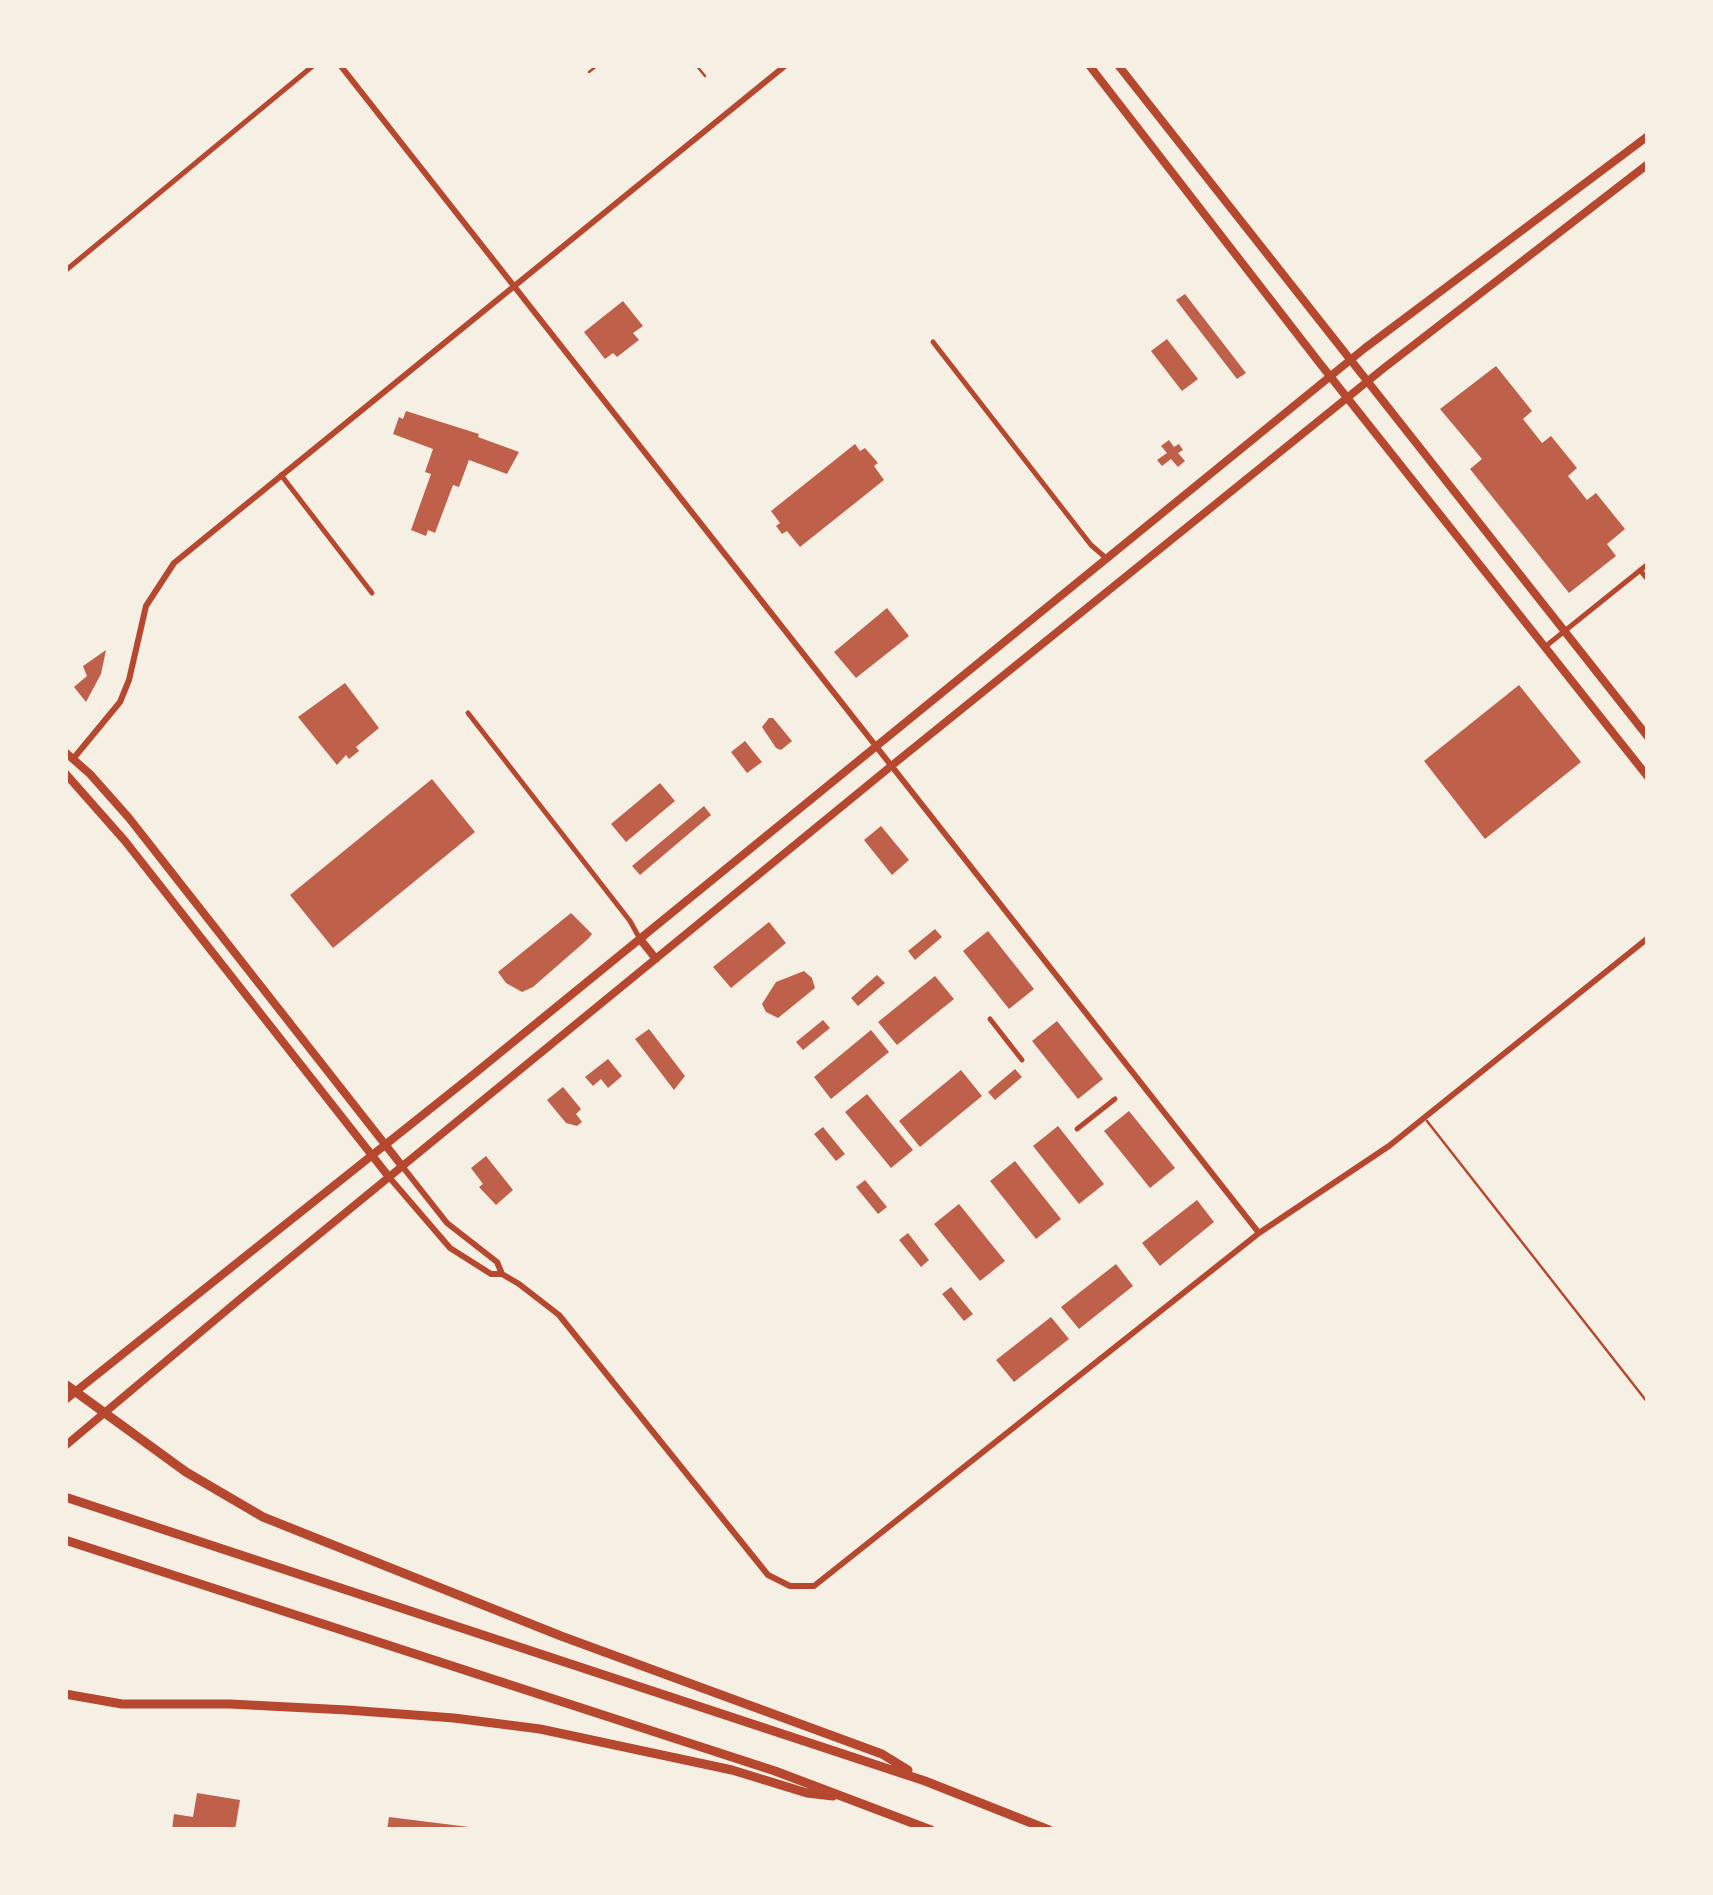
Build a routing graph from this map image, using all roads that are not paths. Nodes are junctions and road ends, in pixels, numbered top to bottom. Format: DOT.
graph roads {
  1 [pos="314,65"];
  2 [pos="340,65"];
  3 [pos="598,65"];
  4 [pos="696,65"];
  5 [pos="786,65"];
  6 [pos="1089,65"];
  7 [pos="1118,65"];
  8 [pos="588,72"];
  9 [pos="705,76"];
  10 [pos="1648,136"];
  11 [pos="1648,164"];
  12 [pos="1536,220"];
  13 [pos="1553,238"];
  14 [pos="65,272"];
  15 [pos="513,286"];
  16 [pos="932,342"];
  17 [pos="1351,360"];
  18 [pos="1330,376"];
  19 [pos="1367,382"];
  20 [pos="1347,398"];
  21 [pos="281,476"];
  22 [pos="1108,560"];
  23 [pos="1648,564"];
  24 [pos="1640,570"];
  25 [pos="1123,579"];
  26 [pos="1648,580"];
  27 [pos="372,593"];
  28 [pos="1564,630"];
  29 [pos="1546,646"];
  30 [pos="468,713"];
  31 [pos="1648,737"];
  32 [pos="876,749"];
  33 [pos="65,752"];
  34 [pos="73,759"];
  35 [pos="890,767"];
  36 [pos="65,771"];
  37 [pos="1648,777"];
  38 [pos="1648,938"];
  39 [pos="640,939"];
  40 [pos="656,959"];
  41 [pos="990,1019"];
  42 [pos="1022,1060"];
  43 [pos="1114,1099"];
  44 [pos="1425,1118"];
  45 [pos="1077,1129"];
  46 [pos="385,1146"];
  47 [pos="372,1156"];
  48 [pos="402,1166"];
  49 [pos="389,1177"];
  50 [pos="1259,1233"];
  51 [pos="502,1274"];
  52 [pos="65,1384"];
  53 [pos="74,1392"];
  54 [pos="65,1400"];
  55 [pos="1648,1404"];
  56 [pos="104,1413"];
  57 [pos="65,1446"];
  58 [pos="65,1497"];
  59 [pos="65,1540"];
  60 [pos="65,1694"];
  61 [pos="926,1781"];
  62 [pos="850,1797"];
  63 [pos="932,1830"];
  64 [pos="1049,1830"];
  1 -- 14 [label="street"];
  2 -- 15 [label="street"];
  3 -- 8 [label="lane"];
  4 -- 9 [label="lane"];
  5 -- 15 [label="street"];
  6 -- 18 [label="main road"];
  7 -- 17 [label="main road"];
  10 -- 12 [label="main road"];
  11 -- 13 [label="main road"];
  12 -- 13 [label="main road"];
  12 -- 17 [label="main road"];
  13 -- 19 [label="main road"];
  15 -- 21 [label="street"];
  15 -- 32 [label="street"];
  16 -- 22 [label="street"];
  17 -- 18 [label="main road"];
  17 -- 19 [label="main road"];
  18 -- 20 [label="main road"];
  18 -- 22 [label="main road"];
  19 -- 20 [label="main road"];
  19 -- 28 [label="main road"];
  20 -- 25 [label="main road"];
  20 -- 29 [label="main road"];
  21 -- 27 [label="street"];
  21 -- 34 [label="street"];
  22 -- 25 [label="main road"];
  22 -- 32 [label="main road"];
  23 -- 24 [label="street"];
  24 -- 26 [label="street"];
  24 -- 28 [label="street"];
  25 -- 35 [label="main road"];
  28 -- 29 [label="street"];
  28 -- 31 [label="main road"];
  29 -- 37 [label="main road"];
  30 -- 39 [label="street"];
  32 -- 35 [label="street"];
  32 -- 39 [label="main road"];
  33 -- 34 [label="main road"];
  34 -- 36 [label="main road"];
  34 -- 46 [label="main road"];
  35 -- 40 [label="main road"];
  35 -- 50 [label="street"];
  36 -- 47 [label="main road"];
  38 -- 44 [label="street"];
  39 -- 40 [label="main road"];
  39 -- 46 [label="main road"];
  40 -- 48 [label="main road"];
  41 -- 42 [label="street"];
  43 -- 45 [label="street"];
  44 -- 50 [label="street"];
  44 -- 55 [label="lane"];
  46 -- 47 [label="main road"];
  46 -- 48 [label="main road"];
  47 -- 49 [label="main road"];
  47 -- 53 [label="main road"];
  48 -- 49 [label="main road"];
  48 -- 51 [label="street"];
  49 -- 51 [label="street"];
  49 -- 56 [label="main road"];
  50 -- 51 [label="street"];
  52 -- 53 [label="highway"];
  53 -- 54 [label="main road"];
  53 -- 56 [label="highway"];
  56 -- 57 [label="main road"];
  56 -- 61 [label="highway"];
  58 -- 61 [label="highway"];
  59 -- 62 [label="highway"];
  60 -- 62 [label="highway"];
  61 -- 64 [label="highway"];
  62 -- 63 [label="highway"];
}
